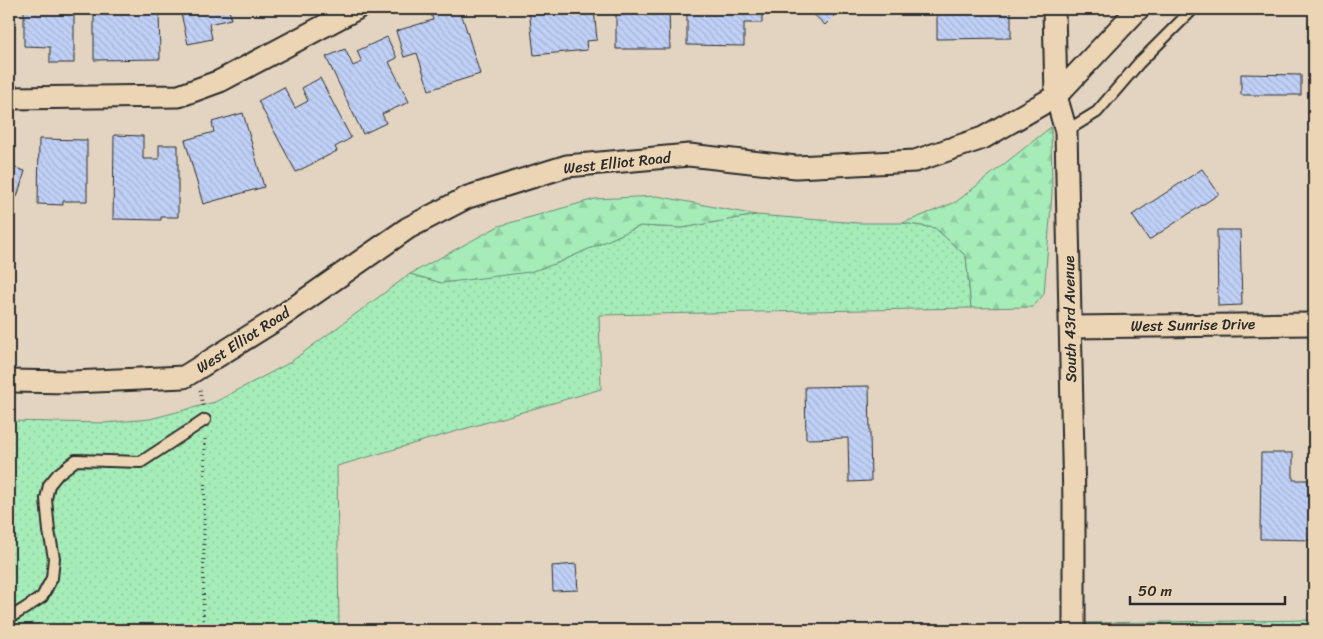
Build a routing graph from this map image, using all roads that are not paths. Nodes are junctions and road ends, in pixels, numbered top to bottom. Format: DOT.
graph roads {
  1 [pos="356,9"];
  2 [pos="1054,9"];
  3 [pos="1138,9"];
  4 [pos="1193,9"];
  5 [pos="1056,96"];
  6 [pos="9,98"];
  7 [pos="1066,131"];
  8 [pos="1314,324"];
  9 [pos="1071,327"];
  10 [pos="9,381"];
  11 [pos="205,420"];
  12 [pos="9,618"];
  13 [pos="1074,630"];
  1 -- 6 [label="street"];
  2 -- 5 [label="street, South 43rd Avenue"];
  3 -- 5 [label="street, West Elliot Road"];
  4 -- 7 [label="lane"];
  5 -- 7 [label="street, South 43rd Avenue"];
  5 -- 10 [label="street, West Elliot Road"];
  7 -- 9 [label="street, South 43rd Avenue"];
  8 -- 9 [label="street, West Sunrise Drive"];
  9 -- 13 [label="street, South 43rd Avenue"];
  11 -- 12 [label="lane"];
}
